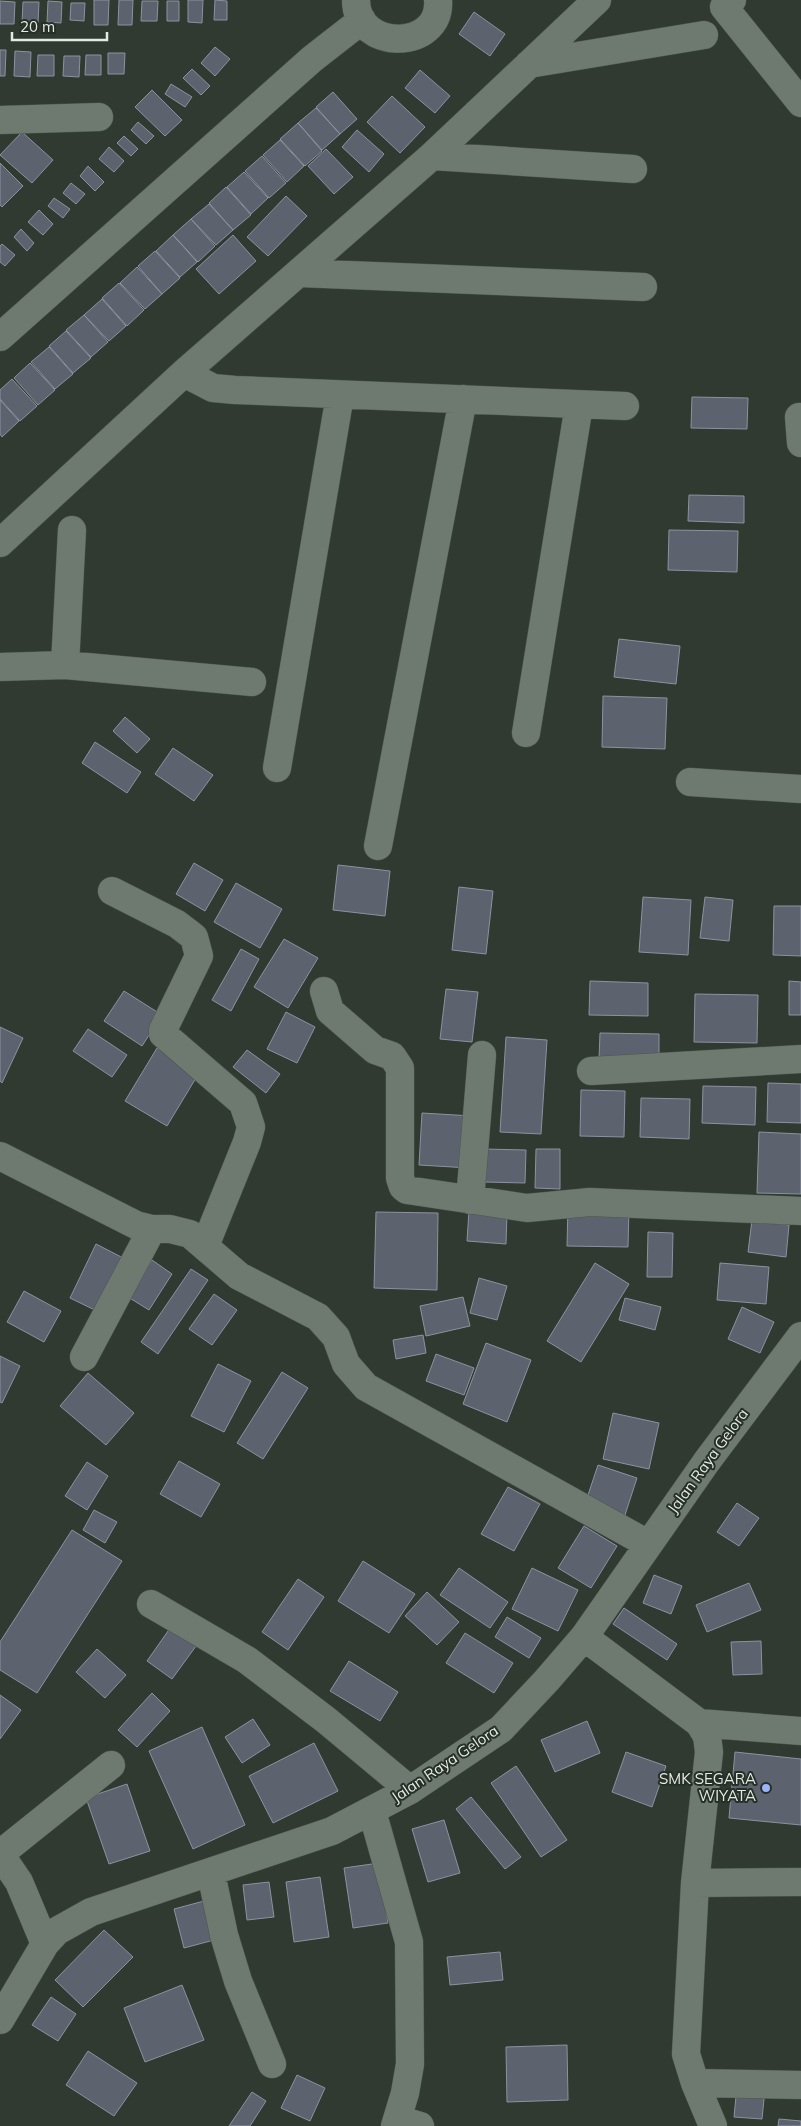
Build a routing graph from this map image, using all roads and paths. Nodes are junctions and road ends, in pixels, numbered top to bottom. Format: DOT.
graph roads {
  1 [pos="438,0"];
  2 [pos="598,0"];
  3 [pos="732,0"];
  4 [pos="359,10"];
  5 [pos="704,35"];
  6 [pos="530,64"];
  7 [pos="801,103"];
  8 [pos="99,117"];
  9 [pos="0,120"];
  10 [pos="432,156"];
  11 [pos="633,170"];
  12 [pos="299,273"];
  13 [pos="643,287"];
  14 [pos="0,337"];
  15 [pos="184,373"];
  16 [pos="340,395"];
  17 [pos="463,400"];
  18 [pos="579,405"];
  19 [pos="625,406"];
  20 [pos="72,530"];
  21 [pos="0,543"];
  22 [pos="65,665"];
  23 [pos="0,667"];
  24 [pos="252,682"];
  25 [pos="526,733"];
  26 [pos="277,768"];
  27 [pos="690,782"];
  28 [pos="801,789"];
  29 [pos="378,846"];
  30 [pos="112,891"];
  31 [pos="324,992"];
  32 [pos="482,1055"];
  33 [pos="801,1060"];
  34 [pos="591,1071"];
  35 [pos="0,1156"];
  36 [pos="470,1200"];
  37 [pos="801,1211"];
  38 [pos="152,1229"];
  39 [pos="205,1246"];
  40 [pos="801,1336"];
  41 [pos="84,1357"];
  42 [pos="648,1544"];
  43 [pos="151,1604"];
  44 [pos="584,1637"];
  45 [pos="699,1723"];
  46 [pos="801,1731"];
  47 [pos="111,1765"];
  48 [pos="410,1790"];
  49 [pos="372,1811"];
  50 [pos="0,1854"];
  51 [pos="211,1873"];
  52 [pos="801,1882"];
  53 [pos="695,1883"];
  54 [pos="46,1944"];
  55 [pos="0,2020"];
  56 [pos="272,2064"];
  57 [pos="695,2083"];
  58 [pos="801,2085"];
  59 [pos="404,2124"];
  60 [pos="713,2126"];
  1 -- 4 [label="street"];
  2 -- 6 [label="street"];
  3 -- 7 [label="street"];
  4 -- 14 [label="street"];
  5 -- 6 [label="street"];
  6 -- 10 [label="street"];
  8 -- 9 [label="street"];
  10 -- 11 [label="street"];
  10 -- 12 [label="street"];
  12 -- 13 [label="street"];
  12 -- 15 [label="street"];
  15 -- 16 [label="street"];
  15 -- 21 [label="street"];
  16 -- 17 [label="street"];
  16 -- 26 [label="street"];
  17 -- 18 [label="street"];
  17 -- 29 [label="street"];
  18 -- 19 [label="street"];
  18 -- 25 [label="street"];
  20 -- 22 [label="street"];
  22 -- 23 [label="street"];
  22 -- 24 [label="street"];
  27 -- 28 [label="street"];
  30 -- 39 [label="street"];
  31 -- 36 [label="street"];
  32 -- 36 [label="street"];
  33 -- 34 [label="street"];
  35 -- 38 [label="street"];
  36 -- 37 [label="street"];
  38 -- 39 [label="street"];
  38 -- 41 [label="street"];
  39 -- 42 [label="street"];
  40 -- 42 [label="street, Jalan Raya Gelora"];
  42 -- 44 [label="street, Jalan Raya Gelora"];
  43 -- 48 [label="street"];
  44 -- 45 [label="street"];
  44 -- 48 [label="street, Jalan Raya Gelora"];
  45 -- 46 [label="street"];
  45 -- 53 [label="street"];
  47 -- 50 [label="street"];
  48 -- 49 [label="street, Jalan Raya Gelora"];
  49 -- 51 [label="street, Jalan Raya Gelora"];
  49 -- 59 [label="street"];
  50 -- 54 [label="street"];
  51 -- 54 [label="street, Jalan Raya Gelora"];
  51 -- 56 [label="street"];
  52 -- 53 [label="street"];
  53 -- 57 [label="street"];
  54 -- 55 [label="street, Jalan Raya Gelora"];
  57 -- 58 [label="street"];
  57 -- 60 [label="street"];
}
